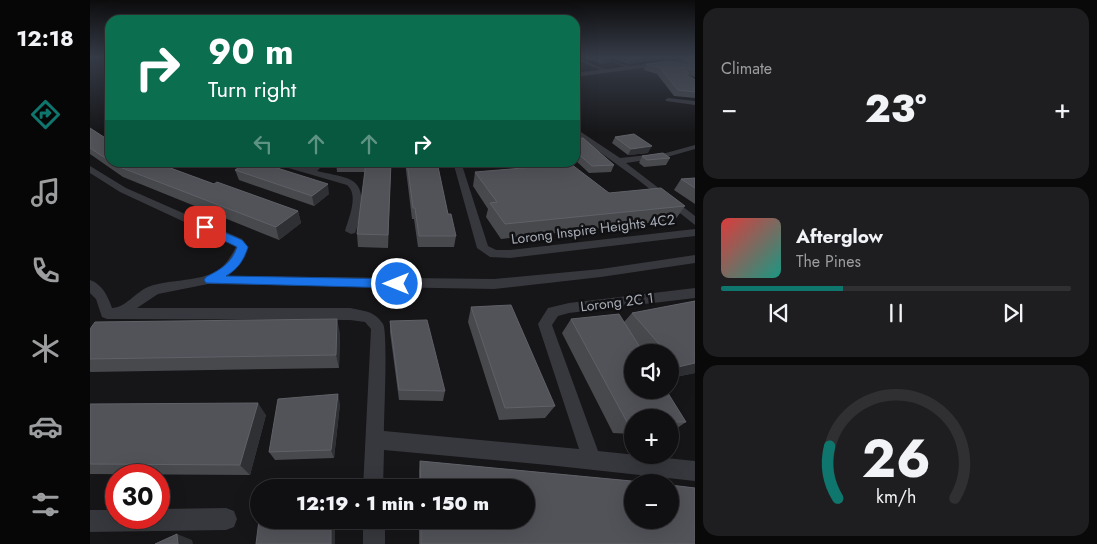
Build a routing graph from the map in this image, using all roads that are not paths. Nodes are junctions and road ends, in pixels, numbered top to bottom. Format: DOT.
graph roads {
  1 [pos="668,100"];
  2 [pos="694,103"];
  3 [pos="580,134"];
  4 [pos="692,148"];
  5 [pos="619,162"];
  6 [pos="298,167"];
  7 [pos="316,167"];
  8 [pos="460,167"];
  9 [pos="90,169"];
  10 [pos="310,172"];
  11 [pos="694,222"];
  12 [pos="351,231"];
  13 [pos="694,232"];
  14 [pos="694,258"];
  15 [pos="210,280"];
  16 [pos="90,286"];
  17 [pos="694,293"];
  18 [pos="114,313"];
  19 [pos="96,328"];
  20 [pos="375,440"];
  21 [pos="592,460"];
  22 [pos="694,471"];
  23 [pos="373,479"];
  24 [pos="226,519"];
  25 [pos="90,521"];
  26 [pos="374,529"];
  27 [pos="374,544"];
  1 -- 2 [label="street"];
  3 -- 5 [label="street"];
  4 -- 5 [label="street"];
  5 -- 11 [label="street"];
  6 -- 10 [label="street"];
  7 -- 10 [label="street"];
  8 -- 13 [label="street, Lorong Inspire Heights 4C2"];
  9 -- 15 [label="street"];
  10 -- 12 [label="street"];
  14 -- 15 [label="street"];
  15 -- 18 [label="street"];
  16 -- 18 [label="street"];
  17 -- 21 [label="street, Lorong 2C 1"];
  18 -- 19 [label="street"];
  18 -- 20 [label="street"];
  20 -- 21 [label="street"];
  20 -- 23 [label="street"];
  21 -- 22 [label="street"];
  24 -- 25 [label="street"];
  26 -- 27 [label="street"];
}
